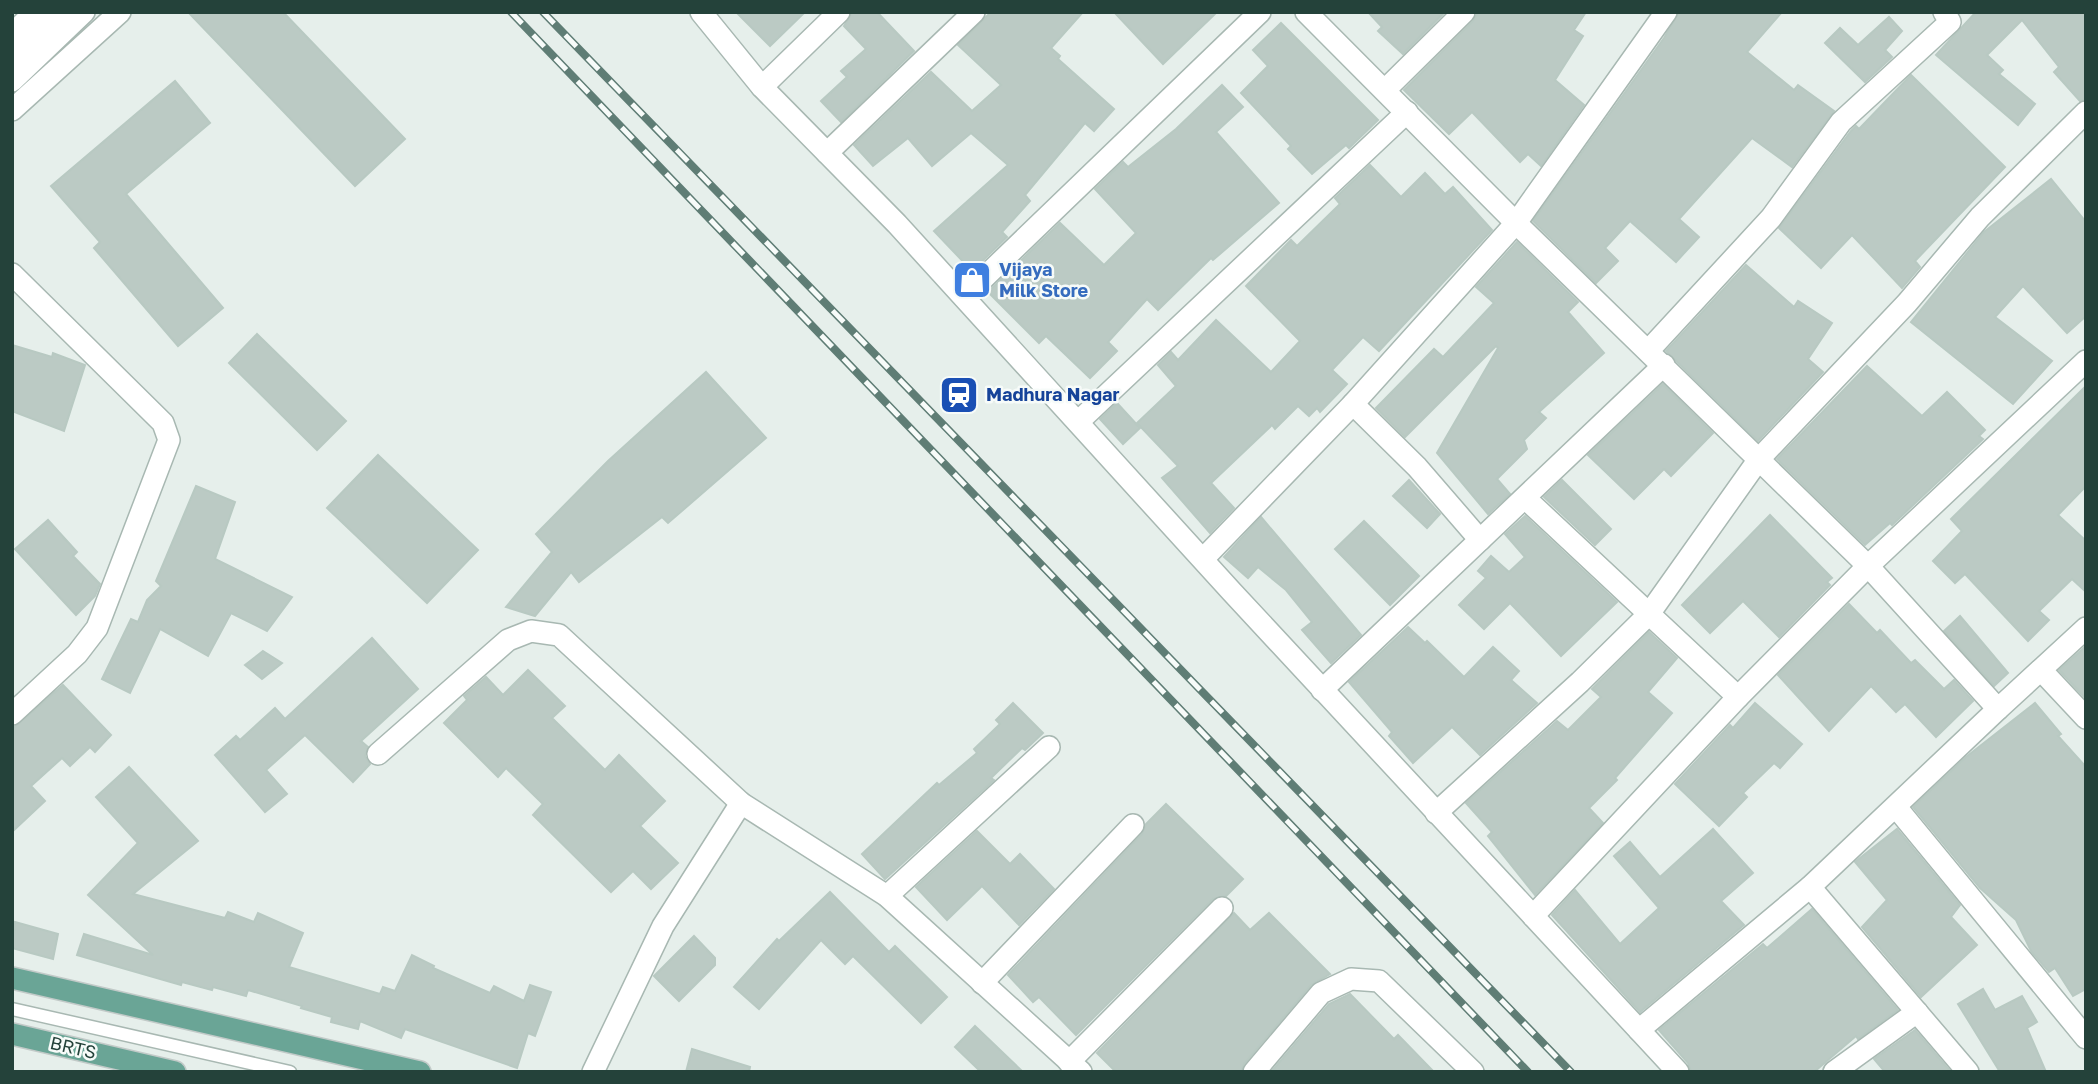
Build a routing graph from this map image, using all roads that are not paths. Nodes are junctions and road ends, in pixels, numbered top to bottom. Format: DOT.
graph roads {
  1 [pos="35,12"];
  2 [pos="58,12"];
  3 [pos="85,12"];
  4 [pos="120,12"];
  5 [pos="701,12"];
  6 [pos="839,12"];
  7 [pos="974,12"];
  8 [pos="1260,12"];
  9 [pos="1464,12"];
  10 [pos="1666,12"];
  11 [pos="1944,12"];
  12 [pos="1309,13"];
  13 [pos="12,34"];
  14 [pos="12,58"];
  15 [pos="12,81"];
  16 [pos="762,88"];
  17 [pos="1385,90"];
  18 [pos="12,110"];
  19 [pos="1407,112"];
  20 [pos="2086,112"];
  21 [pos="827,153"];
  22 [pos="1516,223"];
  23 [pos="12,274"];
  24 [pos="964,298"];
  25 [pos="1656,357"];
  26 [pos="2086,361"];
  27 [pos="1353,404"];
  28 [pos="1078,422"];
  29 [pos="1759,459"];
  30 [pos="1525,498"];
  31 [pos="1480,540"];
  32 [pos="1203,559"];
  33 [pos="1868,566"];
  34 [pos="1649,614"];
  35 [pos="2086,628"];
  36 [pos="2041,670"];
  37 [pos="1322,690"];
  38 [pos="1738,696"];
  39 [pos="1998,709"];
  40 [pos="12,713"];
  41 [pos="2086,718"];
  42 [pos="1049,747"];
  43 [pos="378,754"];
  44 [pos="741,803"];
  45 [pos="1896,807"];
  46 [pos="1436,813"];
  47 [pos="1133,825"];
  48 [pos="1810,887"];
  49 [pos="887,896"];
  50 [pos="1222,908"];
  51 [pos="1534,916"];
  52 [pos="12,978"];
  53 [pos="982,983"];
  54 [pos="12,1009"];
  55 [pos="1917,1012"];
  56 [pos="1639,1030"];
  57 [pos="12,1034"];
  58 [pos="2086,1038"];
  59 [pos="1075,1067"];
  60 [pos="175,1072"];
  61 [pos="290,1072"];
  62 [pos="419,1072"];
  63 [pos="593,1072"];
  64 [pos="1254,1072"];
  65 [pos="1473,1072"];
  66 [pos="1678,1072"];
  67 [pos="1834,1072"];
  68 [pos="1968,1072"];
  1 -- 13 [label="street"];
  2 -- 14 [label="street"];
  3 -- 15 [label="street"];
  4 -- 18 [label="street"];
  5 -- 16 [label="street"];
  6 -- 16 [label="street"];
  7 -- 21 [label="street"];
  8 -- 24 [label="street"];
  9 -- 17 [label="street"];
  10 -- 22 [label="street"];
  11 -- 25 [label="street"];
  12 -- 17 [label="street"];
  16 -- 21 [label="street"];
  17 -- 19 [label="street"];
  19 -- 22 [label="street"];
  19 -- 28 [label="street"];
  20 -- 29 [label="street"];
  21 -- 24 [label="street"];
  22 -- 25 [label="street"];
  22 -- 27 [label="street"];
  23 -- 40 [label="street"];
  24 -- 28 [label="street"];
  25 -- 29 [label="street"];
  25 -- 30 [label="street"];
  26 -- 33 [label="street"];
  27 -- 31 [label="street"];
  27 -- 32 [label="street"];
  28 -- 32 [label="street"];
  29 -- 33 [label="street"];
  29 -- 34 [label="street"];
  30 -- 31 [label="street"];
  30 -- 34 [label="street"];
  31 -- 37 [label="street"];
  32 -- 37 [label="street"];
  33 -- 38 [label="street"];
  33 -- 39 [label="street"];
  34 -- 38 [label="street"];
  34 -- 46 [label="street"];
  35 -- 36 [label="street"];
  36 -- 39 [label="street"];
  36 -- 41 [label="street"];
  37 -- 46 [label="street"];
  38 -- 51 [label="street"];
  39 -- 45 [label="street"];
  42 -- 49 [label="street"];
  43 -- 44 [label="street"];
  44 -- 49 [label="street"];
  44 -- 63 [label="street"];
  45 -- 48 [label="street"];
  45 -- 58 [label="street"];
  46 -- 51 [label="street"];
  47 -- 53 [label="street"];
  48 -- 55 [label="street"];
  48 -- 56 [label="street"];
  49 -- 53 [label="street"];
  50 -- 59 [label="street"];
  51 -- 56 [label="street"];
  52 -- 62 [label="main road"];
  53 -- 59 [label="street"];
  54 -- 61 [label="lane"];
  55 -- 67 [label="street"];
  55 -- 68 [label="street"];
  56 -- 66 [label="street"];
  57 -- 60 [label="main road, BRTS"];
  64 -- 65 [label="street"];
}
